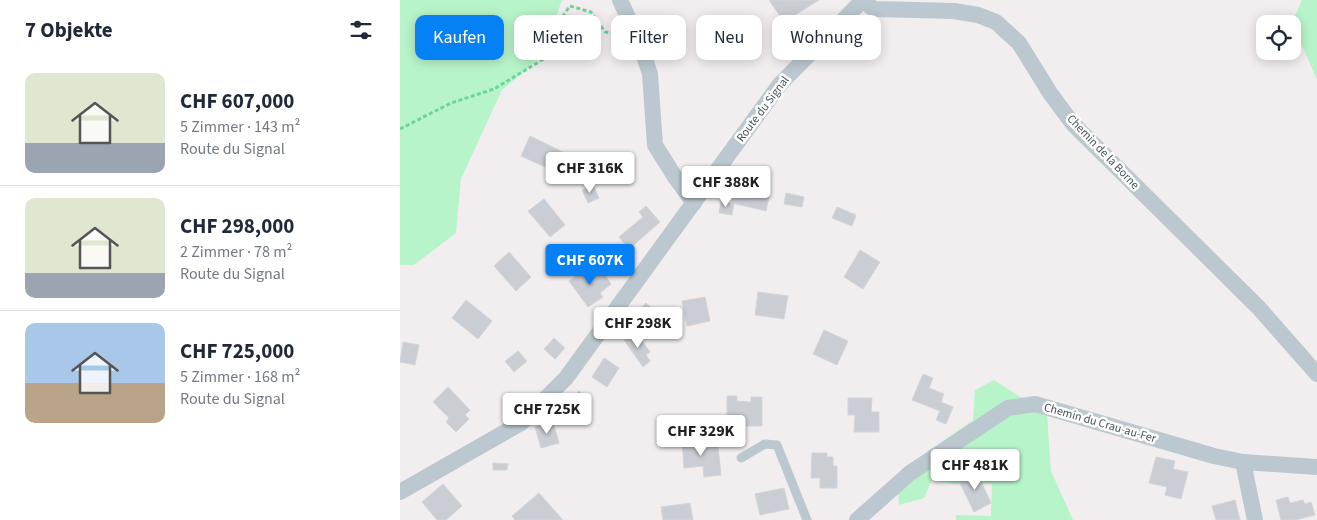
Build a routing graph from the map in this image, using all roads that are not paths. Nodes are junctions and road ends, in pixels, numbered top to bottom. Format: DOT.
graph roads {
  1 [pos="620,0"];
  2 [pos="861,0"];
  3 [pos="694,203"];
  4 [pos="1317,374"];
  5 [pos="741,458"];
  6 [pos="1243,462"];
  7 [pos="1317,467"];
  8 [pos="400,492"];
  9 [pos="807,520"];
  10 [pos="857,520"];
  11 [pos="1255,520"];
  1 -- 3 [label="street"];
  2 -- 3 [label="street, Route du Signal"];
  2 -- 4 [label="street, Chemin de la Borne"];
  3 -- 8 [label="street, Route du Signal"];
  5 -- 9 [label="lane"];
  6 -- 7 [label="street, Chemin du Crau-au-Fer"];
  6 -- 10 [label="street, Chemin du Crau-au-Fer"];
  6 -- 11 [label="street"];
}
